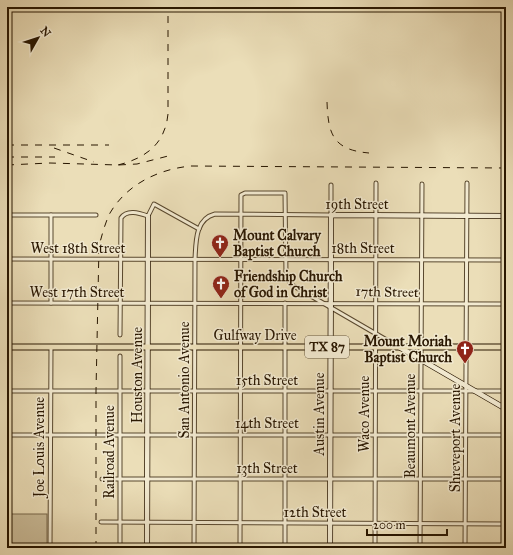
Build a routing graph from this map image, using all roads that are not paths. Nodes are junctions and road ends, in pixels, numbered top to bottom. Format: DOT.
graph roads {
  1 [pos="376,183"];
  2 [pos="422,184"];
  3 [pos="466,184"];
  4 [pos="331,185"];
  5 [pos="7,215"];
  6 [pos="51,215"];
  7 [pos="96,215"];
  8 [pos="240,215"];
  9 [pos="286,215"];
  10 [pos="331,215"];
  11 [pos="148,216"];
  12 [pos="209,216"];
  13 [pos="376,216"];
  14 [pos="422,216"];
  15 [pos="466,216"];
  16 [pos="506,216"];
  17 [pos="199,229"];
  18 [pos="7,259"];
  19 [pos="51,259"];
  20 [pos="121,259"];
  21 [pos="148,259"];
  22 [pos="195,259"];
  23 [pos="240,259"];
  24 [pos="286,259"];
  25 [pos="331,259"];
  26 [pos="376,259"];
  27 [pos="421,259"];
  28 [pos="466,259"];
  29 [pos="506,260"];
  30 [pos="121,302"];
  31 [pos="7,303"];
  32 [pos="51,303"];
  33 [pos="148,303"];
  34 [pos="195,303"];
  35 [pos="240,303"];
  36 [pos="285,303"];
  37 [pos="323,303"];
  38 [pos="376,303"];
  39 [pos="421,304"];
  40 [pos="466,304"];
  41 [pos="506,304"];
  42 [pos="331,305"];
  43 [pos="376,334"];
  44 [pos="120,335"];
  45 [pos="7,347"];
  46 [pos="51,347"];
  47 [pos="148,347"];
  48 [pos="195,347"];
  49 [pos="240,347"];
  50 [pos="285,347"];
  51 [pos="330,347"];
  52 [pos="376,347"];
  53 [pos="399,347"];
  54 [pos="421,347"];
  55 [pos="466,347"];
  56 [pos="506,348"];
  57 [pos="120,356"];
  58 [pos="421,361"];
  59 [pos="466,389"];
  60 [pos="7,390"];
  61 [pos="51,390"];
  62 [pos="120,391"];
  63 [pos="148,391"];
  64 [pos="195,391"];
  65 [pos="240,391"];
  66 [pos="285,391"];
  67 [pos="330,391"];
  68 [pos="474,391"];
  69 [pos="375,392"];
  70 [pos="420,392"];
  71 [pos="506,392"];
  72 [pos="506,409"];
  73 [pos="148,434"];
  74 [pos="195,434"];
  75 [pos="240,434"];
  76 [pos="285,434"];
  77 [pos="331,434"];
  78 [pos="376,434"];
  79 [pos="421,434"];
  80 [pos="466,434"];
  81 [pos="7,435"];
  82 [pos="50,435"];
  83 [pos="120,435"];
  84 [pos="506,435"];
  85 [pos="102,479"];
  86 [pos="120,479"];
  87 [pos="148,479"];
  88 [pos="195,479"];
  89 [pos="240,479"];
  90 [pos="285,479"];
  91 [pos="330,479"];
  92 [pos="466,479"];
  93 [pos="506,479"];
  94 [pos="375,480"];
  95 [pos="420,480"];
  96 [pos="101,522"];
  97 [pos="120,522"];
  98 [pos="147,523"];
  99 [pos="194,523"];
  100 [pos="240,523"];
  101 [pos="285,523"];
  102 [pos="330,523"];
  103 [pos="375,524"];
  104 [pos="420,524"];
  105 [pos="466,524"];
  106 [pos="506,524"];
  107 [pos="50,548"];
  108 [pos="120,548"];
  109 [pos="147,548"];
  110 [pos="194,548"];
  111 [pos="240,548"];
  112 [pos="285,548"];
  113 [pos="330,548"];
  114 [pos="375,548"];
  115 [pos="420,548"];
  116 [pos="466,548"];
  1 -- 13 [label="street, Waco Avenue"];
  2 -- 14 [label="street, Beaumont Avenue"];
  3 -- 15 [label="street, Shreveport Avenue"];
  4 -- 10 [label="street, Austin Avenue"];
  5 -- 6 [label="street"];
  6 -- 7 [label="street"];
  6 -- 19 [label="street"];
  8 -- 9 [label="street, 19th Street"];
  8 -- 9 [label="street"];
  8 -- 12 [label="street, 19th Street"];
  8 -- 23 [label="street"];
  9 -- 10 [label="street, 19th Street"];
  9 -- 24 [label="street"];
  10 -- 13 [label="street, 19th Street"];
  10 -- 25 [label="street, Austin Avenue"];
  11 -- 17 [label="street, Houston Avenue"];
  11 -- 20 [label="street"];
  11 -- 21 [label="street, Houston Avenue"];
  12 -- 17 [label="street, San Antonio Avenue"];
  13 -- 14 [label="street, 19th Street"];
  13 -- 26 [label="street, Waco Avenue"];
  14 -- 15 [label="street, 19th Street"];
  14 -- 27 [label="street, Beaumont Avenue"];
  15 -- 16 [label="street, 19th Street"];
  15 -- 28 [label="street, Shreveport Avenue"];
  17 -- 22 [label="street, San Antonio Avenue"];
  18 -- 19 [label="street, West 18th Street"];
  19 -- 20 [label="street, West 18th Street"];
  19 -- 32 [label="street"];
  20 -- 21 [label="street, West 18th Street"];
  20 -- 30 [label="street"];
  21 -- 22 [label="street, 18th Street"];
  21 -- 33 [label="street, Houston Avenue"];
  22 -- 23 [label="street, 18th Street"];
  22 -- 34 [label="street, San Antonio Avenue"];
  23 -- 24 [label="street, 18th Street"];
  23 -- 35 [label="street"];
  24 -- 25 [label="street, 18th Street"];
  24 -- 37 [label="street"];
  25 -- 26 [label="street, 18th Street"];
  25 -- 42 [label="street, Austin Avenue"];
  26 -- 27 [label="street, 18th Street"];
  26 -- 38 [label="street, Waco Avenue"];
  27 -- 28 [label="street, 18th Street"];
  27 -- 39 [label="street, Beaumont Avenue"];
  28 -- 29 [label="street, 18th Street"];
  28 -- 40 [label="street, Shreveport Avenue"];
  30 -- 32 [label="street, West 17th Street"];
  30 -- 33 [label="street, West 17th Street"];
  30 -- 44 [label="street"];
  31 -- 32 [label="street, West 17th Street"];
  33 -- 34 [label="street"];
  33 -- 47 [label="street, Houston Avenue"];
  34 -- 35 [label="street"];
  34 -- 48 [label="street, San Antonio Avenue"];
  35 -- 36 [label="street"];
  35 -- 49 [label="street"];
  36 -- 37 [label="street"];
  36 -- 50 [label="street"];
  37 -- 42 [label="street"];
  38 -- 39 [label="street, 17th Street"];
  38 -- 42 [label="street, 17th Street"];
  38 -- 43 [label="street, Waco Avenue"];
  39 -- 40 [label="street, 17th Street"];
  39 -- 54 [label="street, Beaumont Avenue"];
  40 -- 41 [label="street, 17th Street"];
  40 -- 55 [label="street, Shreveport Avenue"];
  42 -- 43 [label="street"];
  42 -- 51 [label="street, Austin Avenue"];
  43 -- 52 [label="street, Waco Avenue"];
  43 -- 53 [label="street"];
  45 -- 46 [label="main road, TX 87"];
  46 -- 47 [label="main road, TX 87"];
  46 -- 61 [label="street, Joe Louis Avenue"];
  47 -- 48 [label="main road, Gulfway Drive / TX 87"];
  47 -- 63 [label="street, Houston Avenue"];
  48 -- 49 [label="main road, Gulfway Drive / TX 87"];
  48 -- 64 [label="street, San Antonio Avenue"];
  49 -- 50 [label="main road, Gulfway Drive / TX 87"];
  49 -- 65 [label="street"];
  50 -- 51 [label="main road, Gulfway Drive / TX 87"];
  50 -- 66 [label="street"];
  51 -- 52 [label="main road, Gulfway Drive / TX 87"];
  51 -- 67 [label="street, Austin Avenue"];
  52 -- 53 [label="main road, Gulfway Drive / TX 87"];
  52 -- 69 [label="street, Waco Avenue"];
  53 -- 54 [label="main road, Gulfway Drive / TX 87"];
  53 -- 58 [label="street"];
  54 -- 55 [label="main road, Gulfway Drive / TX 87"];
  54 -- 58 [label="street, Beaumont Avenue"];
  55 -- 56 [label="main road, Gulfway Drive / TX 87"];
  55 -- 59 [label="street, Shreveport Avenue"];
  57 -- 62 [label="street, Railroad Avenue"];
  58 -- 59 [label="street"];
  58 -- 70 [label="street, Beaumont Avenue"];
  59 -- 68 [label="street"];
  59 -- 70 [label="street, 15th Street"];
  59 -- 80 [label="street, Shreveport Avenue"];
  60 -- 61 [label="street, 15th Street"];
  61 -- 62 [label="street, 15th Street"];
  61 -- 82 [label="street, Joe Louis Avenue"];
  62 -- 63 [label="street, 15th Street"];
  62 -- 83 [label="street, Railroad Avenue"];
  63 -- 64 [label="street, 15th Street"];
  63 -- 73 [label="street, Houston Avenue"];
  64 -- 65 [label="street, 15th Street"];
  64 -- 74 [label="street, San Antonio Avenue"];
  65 -- 66 [label="street, 15th Street"];
  65 -- 75 [label="street"];
  66 -- 67 [label="street, 15th Street"];
  66 -- 76 [label="street"];
  67 -- 69 [label="street, 15th Street"];
  67 -- 77 [label="street, Austin Avenue"];
  68 -- 71 [label="street"];
  68 -- 72 [label="street"];
  69 -- 70 [label="street, 15th Street"];
  69 -- 78 [label="street, Waco Avenue"];
  70 -- 79 [label="street, Beaumont Avenue"];
  73 -- 74 [label="street, 14th Street"];
  73 -- 83 [label="street, 14th Street"];
  73 -- 87 [label="street, Houston Avenue"];
  74 -- 75 [label="street, 14th Street"];
  74 -- 88 [label="street, San Antonio Avenue"];
  75 -- 76 [label="street, 14th Street"];
  75 -- 89 [label="street"];
  76 -- 77 [label="street, 14th Street"];
  76 -- 90 [label="street"];
  77 -- 78 [label="street, 14th Street"];
  77 -- 91 [label="street, Austin Avenue"];
  78 -- 79 [label="street, 14th Street"];
  78 -- 94 [label="street, Waco Avenue"];
  79 -- 80 [label="street, 14th Street"];
  79 -- 95 [label="street, Beaumont Avenue"];
  80 -- 84 [label="street, 14th Street"];
  80 -- 92 [label="street, Shreveport Avenue"];
  81 -- 82 [label="street, 14th Street"];
  82 -- 83 [label="street, 14th Street"];
  82 -- 107 [label="street, Joe Louis Avenue"];
  83 -- 86 [label="street, Railroad Avenue"];
  85 -- 86 [label="street, 13th Street"];
  86 -- 87 [label="street, 13th Street"];
  86 -- 97 [label="street, Railroad Avenue"];
  87 -- 88 [label="street, 13th Street"];
  87 -- 98 [label="street, Houston Avenue"];
  88 -- 89 [label="street, 13th Street"];
  88 -- 99 [label="street, San Antonio Avenue"];
  89 -- 90 [label="street, 13th Street"];
  89 -- 100 [label="street"];
  90 -- 91 [label="street, 13th Street"];
  90 -- 101 [label="street"];
  91 -- 94 [label="street, 13th Street"];
  91 -- 102 [label="street, Austin Avenue"];
  92 -- 93 [label="street, 13th Street"];
  92 -- 95 [label="street, 13th Street"];
  92 -- 105 [label="street, Shreveport Avenue"];
  94 -- 95 [label="street, 13th Street"];
  94 -- 103 [label="street, Waco Avenue"];
  95 -- 104 [label="street, Beaumont Avenue"];
  96 -- 97 [label="street, 12th Street"];
  97 -- 98 [label="street, 12th Street"];
  97 -- 108 [label="street, Railroad Avenue"];
  98 -- 99 [label="street, 12th Street"];
  98 -- 109 [label="street, Houston Avenue"];
  99 -- 100 [label="street, 12th Street"];
  99 -- 110 [label="street, San Antonio Avenue"];
  100 -- 101 [label="street, 12th Street"];
  100 -- 111 [label="street"];
  101 -- 102 [label="street, 12th Street"];
  101 -- 112 [label="street"];
  102 -- 103 [label="street, 12th Street"];
  102 -- 113 [label="street, Austin Avenue"];
  103 -- 104 [label="street, 12th Street"];
  103 -- 114 [label="street, Waco Avenue"];
  104 -- 105 [label="street, 12th Street"];
  104 -- 115 [label="street, Beaumont Avenue"];
  105 -- 106 [label="street, 12th Street"];
  105 -- 116 [label="street, Shreveport Avenue"];
}
